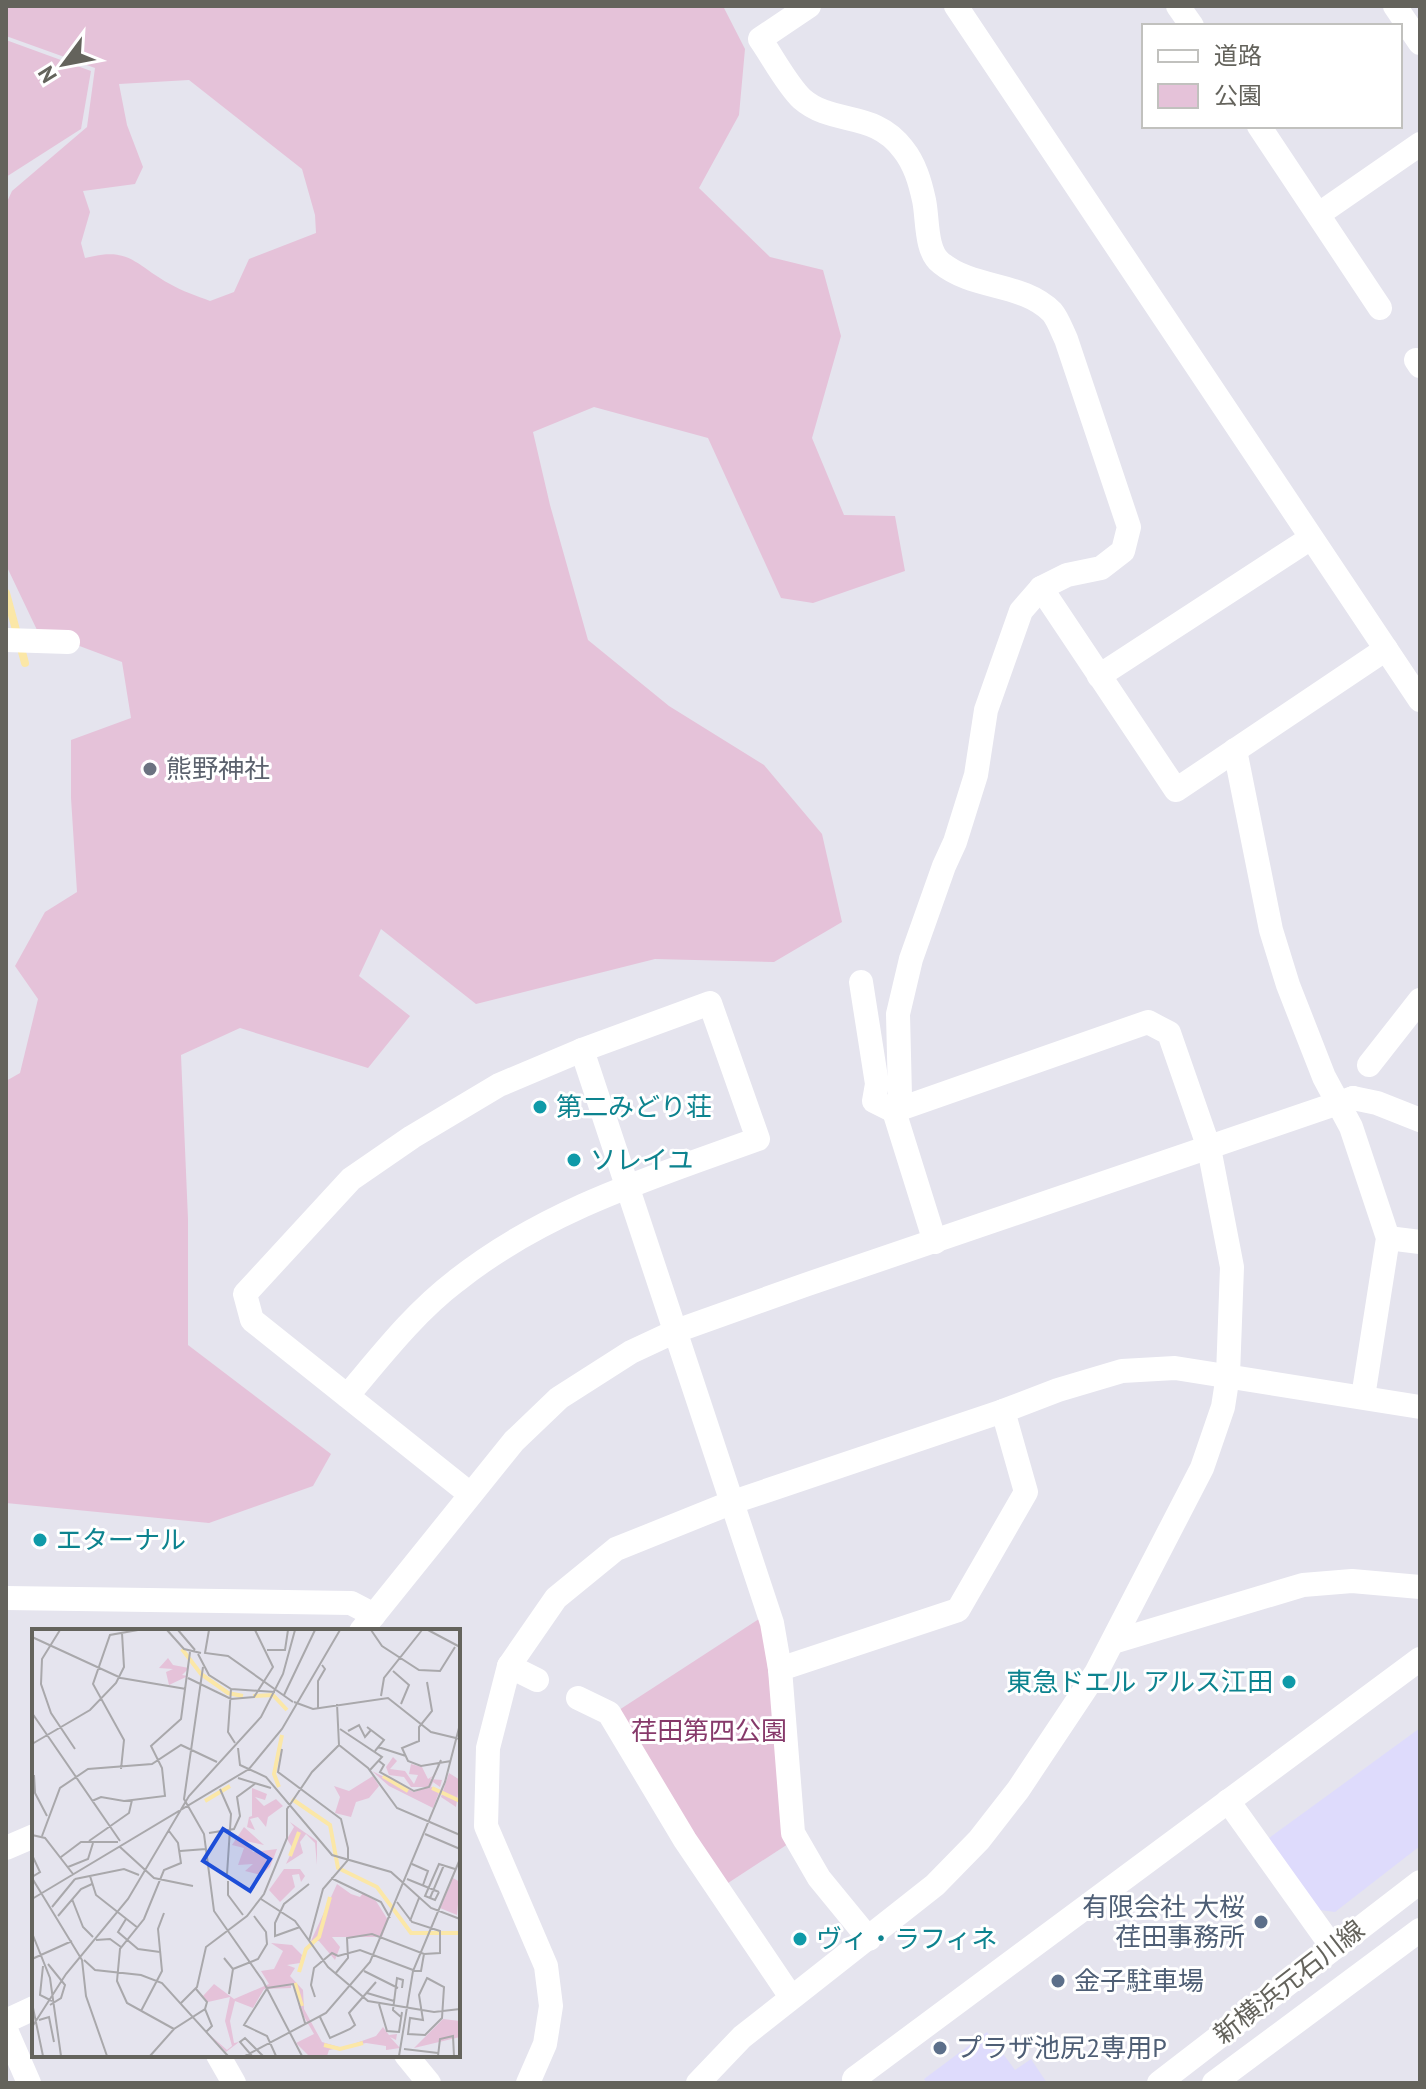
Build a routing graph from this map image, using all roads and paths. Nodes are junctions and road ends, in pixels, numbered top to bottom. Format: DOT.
graph roads {
  1 [pos="809,6"];
  2 [pos="956,6"];
  3 [pos="1178,6"];
  4 [pos="1395,6"];
  5 [pos="1191,24"];
  6 [pos="1420,43"];
  7 [pos="1260,128"];
  8 [pos="1420,144"];
  9 [pos="1319,214"];
  10 [pos="1380,308"];
  11 [pos="1311,538"];
  12 [pos="1041,588"];
  13 [pos="6,640"];
  14 [pos="68,642"];
  15 [pos="1386,649"];
  16 [pos="1099,676"];
  17 [pos="1420,700"];
  18 [pos="1235,750"];
  19 [pos="861,982"];
  20 [pos="1420,1000"];
  21 [pos="582,1050"];
  22 [pos="1369,1065"];
  23 [pos="1346,1100"];
  24 [pos="894,1111"];
  25 [pos="1420,1120"];
  26 [pos="1209,1148"];
  27 [pos="627,1187"];
  28 [pos="1388,1238"];
  29 [pos="935,1242"];
  30 [pos="1420,1242"];
  31 [pos="676,1331"];
  32 [pos="1228,1375"];
  33 [pos="347,1396"];
  34 [pos="1363,1397"];
  35 [pos="1420,1407"];
  36 [pos="1003,1411"];
  37 [pos="470,1494"];
  38 [pos="733,1502"];
  39 [pos="1420,1587"];
  40 [pos="6,1598"];
  41 [pos="368,1623"];
  42 [pos="1113,1642"];
  43 [pos="1420,1659"];
  44 [pos="509,1666"];
  45 [pos="780,1669"];
  46 [pos="537,1680"];
  47 [pos="578,1698"];
  48 [pos="1228,1801"];
  49 [pos="32,1837"];
  50 [pos="6,1848"];
  51 [pos="1420,1882"];
  52 [pos="1420,1930"];
  53 [pos="869,1939"];
  54 [pos="1333,1948"];
  55 [pos="791,1997"];
  56 [pos="32,2009"];
  57 [pos="6,2021"];
  58 [pos="6,2030"];
  59 [pos="219,2057"];
  60 [pos="408,2057"];
  61 [pos="29,2083"];
  62 [pos="234,2083"];
  63 [pos="429,2083"];
  64 [pos="528,2083"];
  65 [pos="698,2083"];
  66 [pos="856,2083"];
  67 [pos="1159,2083"];
  68 [pos="1214,2083"];
  1 -- 12 [label="street"];
  2 -- 11 [label="street"];
  3 -- 5 [label="street"];
  4 -- 6 [label="street"];
  7 -- 9 [label="street"];
  8 -- 9 [label="street"];
  9 -- 10 [label="street"];
  11 -- 15 [label="street"];
  11 -- 16 [label="street"];
  12 -- 16 [label="street"];
  12 -- 24 [label="street"];
  13 -- 14 [label="street"];
  15 -- 17 [label="street"];
  15 -- 18 [label="street"];
  16 -- 18 [label="street"];
  18 -- 23 [label="street"];
  19 -- 24 [label="street"];
  20 -- 22 [label="street"];
  21 -- 27 [label="street"];
  21 -- 27 [label="street"];
  21 -- 33 [label="street"];
  23 -- 25 [label="street"];
  23 -- 26 [label="street"];
  23 -- 28 [label="street"];
  24 -- 26 [label="street"];
  24 -- 29 [label="street"];
  26 -- 29 [label="street"];
  26 -- 32 [label="street"];
  27 -- 31 [label="street"];
  27 -- 33 [label="street"];
  28 -- 30 [label="street"];
  28 -- 34 [label="street"];
  29 -- 31 [label="street"];
  31 -- 37 [label="street"];
  31 -- 38 [label="street"];
  32 -- 34 [label="street"];
  32 -- 36 [label="street"];
  32 -- 42 [label="street"];
  33 -- 37 [label="street"];
  34 -- 35 [label="street"];
  36 -- 38 [label="street"];
  36 -- 45 [label="street"];
  37 -- 41 [label="street"];
  38 -- 44 [label="street"];
  38 -- 45 [label="street"];
  39 -- 42 [label="street"];
  40 -- 41 [label="street"];
  42 -- 53 [label="street"];
  43 -- 48 [label="street"];
  44 -- 46 [label="street"];
  44 -- 64 [label="street"];
  45 -- 53 [label="street"];
  47 -- 55 [label="street"];
  48 -- 54 [label="street"];
  48 -- 66 [label="street"];
  49 -- 50 [label="street"];
  51 -- 54 [label="street, 新横浜元石川線"];
  52 -- 68 [label="street, 新横浜元石川線"];
  53 -- 55 [label="street"];
  54 -- 67 [label="street, 新横浜元石川線"];
  55 -- 65 [label="street"];
  56 -- 57 [label="street"];
  58 -- 61 [label="street"];
  59 -- 62 [label="street"];
  60 -- 63 [label="street"];
}
